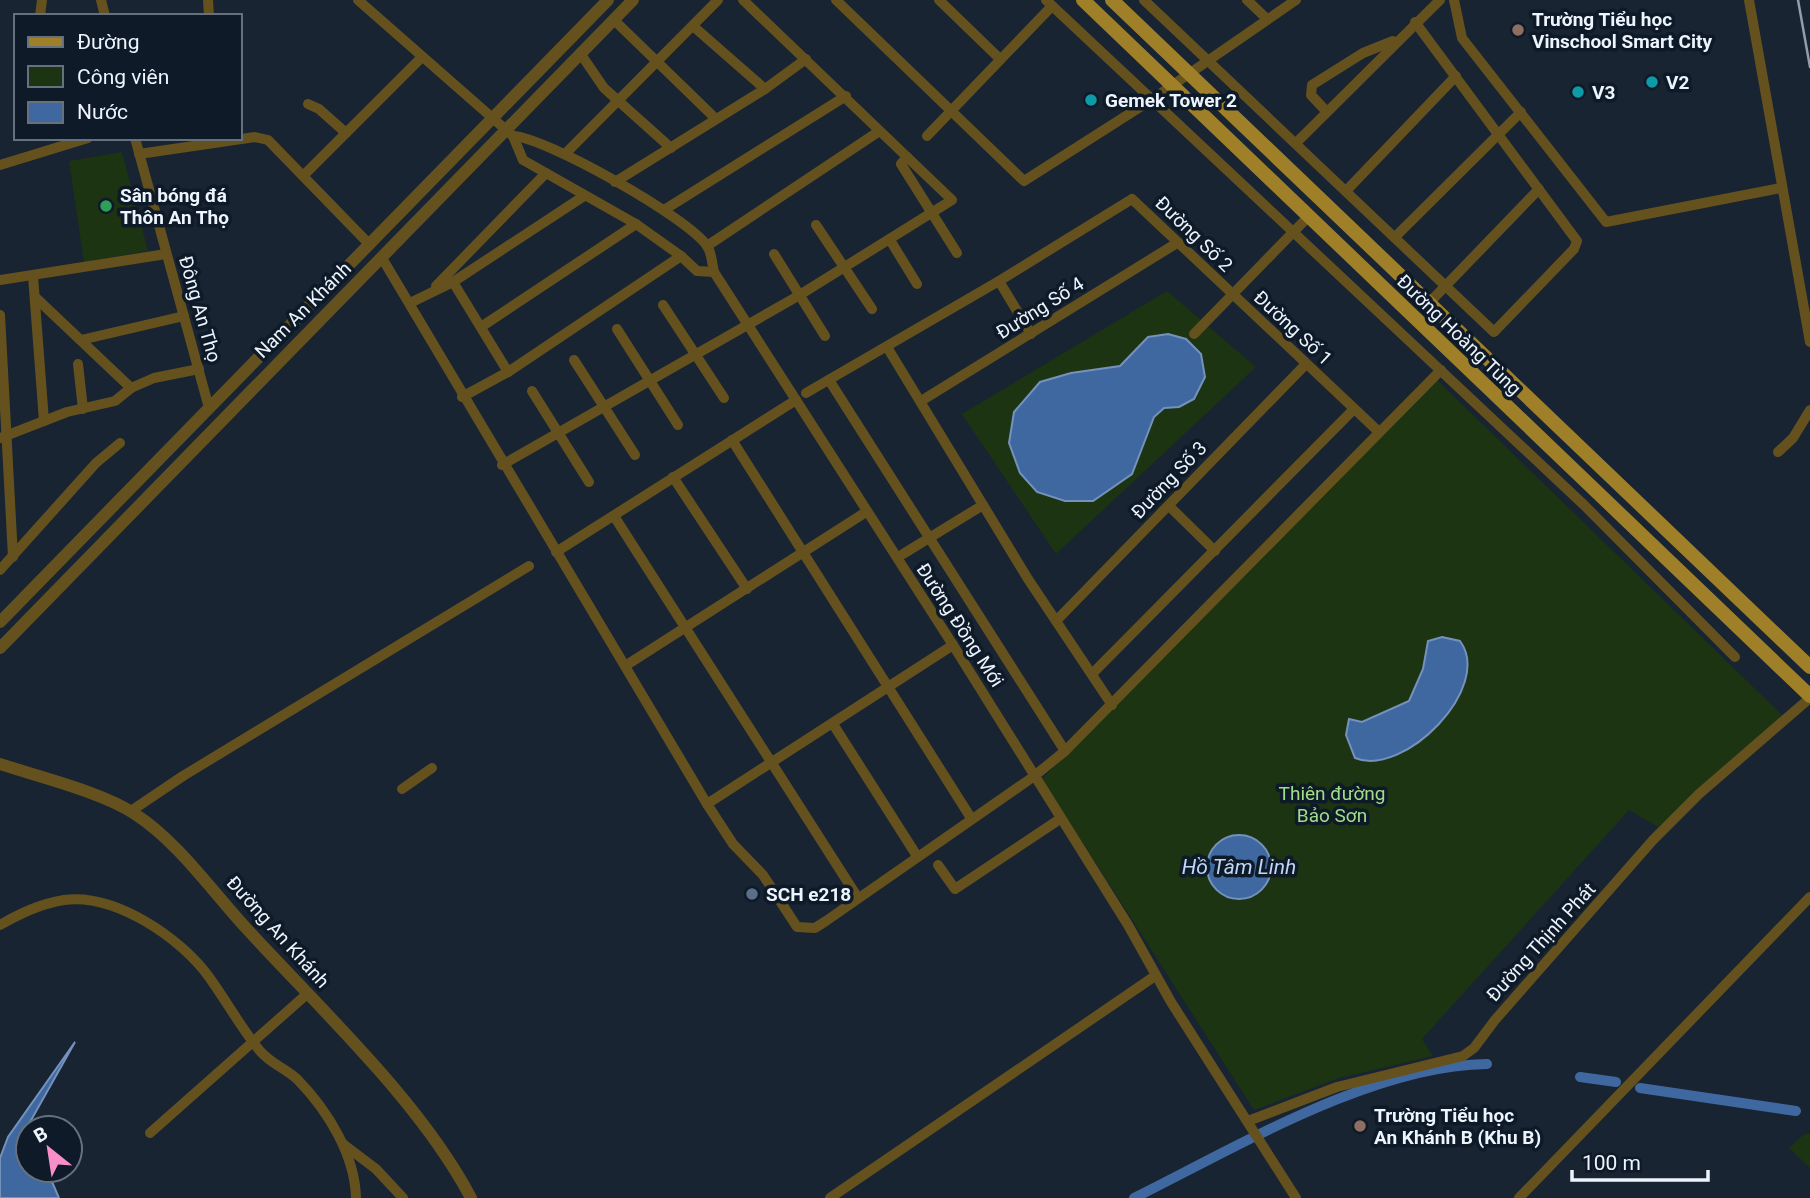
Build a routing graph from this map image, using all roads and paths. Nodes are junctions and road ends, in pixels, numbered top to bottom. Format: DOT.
graph roads {
  1 [pos="358,0"];
  2 [pos="608,0"];
  3 [pos="633,0"];
  4 [pos="718,0"];
  5 [pos="743,0"];
  6 [pos="836,0"];
  7 [pos="939,0"];
  8 [pos="1083,0"];
  9 [pos="1112,0"];
  10 [pos="1144,0"];
  11 [pos="1247,0"];
  12 [pos="1296,0"];
  13 [pos="1440,0"];
  14 [pos="1454,0"];
  15 [pos="1749,0"];
  16 [pos="1049,3"];
  17 [pos="1266,19"];
  18 [pos="614,20"];
  19 [pos="1415,22"];
  20 [pos="693,26"];
  21 [pos="1398,39"];
  22 [pos="580,53"];
  23 [pos="422,57"];
  24 [pos="1000,59"];
  25 [pos="1207,59"];
  26 [pos="806,60"];
  27 [pos="657,64"];
  28 [pos="1189,72"];
  29 [pos="1456,76"];
  30 [pos="1172,85"];
  31 [pos="765,89"];
  32 [pos="846,96"];
  33 [pos="620,100"];
  34 [pos="1151,100"];
  35 [pos="308,104"];
  36 [pos="952,109"];
  37 [pos="1326,111"];
  38 [pos="1521,112"];
  39 [pos="494,118"];
  40 [pos="716,119"];
  41 [pos="878,132"];
  42 [pos="1498,132"];
  43 [pos="346,133"];
  44 [pos="509,133"];
  45 [pos="927,136"];
  46 [pos="242,138"];
  47 [pos="81,140"];
  48 [pos="136,140"];
  49 [pos="213,140"];
  50 [pos="1296,144"];
  51 [pos="671,148"];
  52 [pos="139,154"];
  53 [pos="565,154"];
  54 [pos="906,157"];
  55 [pos="0,165"];
  56 [pos="546,173"];
  57 [pos="303,176"];
  58 [pos="615,183"];
  59 [pos="1781,188"];
  60 [pos="1539,189"];
  61 [pos="1346,191"];
  62 [pos="584,195"];
  63 [pos="664,211"];
  64 [pos="932,215"];
  65 [pos="1308,216"];
  66 [pos="636,224"];
  67 [pos="816,225"];
  68 [pos="1294,231"];
  69 [pos="1395,237"];
  70 [pos="890,240"];
  71 [pos="1177,243"];
  72 [pos="370,245"];
  73 [pos="707,246"];
  74 [pos="957,253"];
  75 [pos="166,254"];
  76 [pos="774,254"];
  77 [pos="681,256"];
  78 [pos="382,258"];
  79 [pos="844,268"];
  80 [pos="714,272"];
  81 [pos="33,276"];
  82 [pos="0,280"];
  83 [pos="999,281"];
  84 [pos="453,282"];
  85 [pos="917,284"];
  86 [pos="1445,285"];
  87 [pos="434,289"];
  88 [pos="1232,295"];
  89 [pos="798,296"];
  90 [pos="35,297"];
  91 [pos="410,303"];
  92 [pos="1429,303"];
  93 [pos="663,305"];
  94 [pos="872,309"];
  95 [pos="0,315"];
  96 [pos="184,316"];
  97 [pos="748,324"];
  98 [pos="481,327"];
  99 [pos="617,329"];
  100 [pos="1031,334"];
  101 [pos="1194,334"];
  102 [pos="825,335"];
  103 [pos="81,340"];
  104 [pos="1810,342"];
  105 [pos="887,347"];
  106 [pos="693,355"];
  107 [pos="574,360"];
  108 [pos="78,364"];
  109 [pos="1306,364"];
  110 [pos="199,369"];
  111 [pos="1441,370"];
  112 [pos="508,372"];
  113 [pos="829,380"];
  114 [pos="649,381"];
  115 [pos="131,388"];
  116 [pos="532,391"];
  117 [pos="806,393"];
  118 [pos="462,397"];
  119 [pos="724,398"];
  120 [pos="796,400"];
  121 [pos="921,401"];
  122 [pos="603,407"];
  123 [pos="209,408"];
  124 [pos="83,409"];
  125 [pos="1354,409"];
  126 [pos="1810,410"];
  127 [pos="44,421"];
  128 [pos="219,423"];
  129 [pos="678,425"];
  130 [pos="558,432"];
  131 [pos="1379,432"];
  132 [pos="3,438"];
  133 [pos="732,440"];
  134 [pos="120,443"];
  135 [pos="1778,452"];
  136 [pos="635,455"];
  137 [pos="502,465"];
  138 [pos="673,477"];
  139 [pos="589,482"];
  140 [pos="1600,496"];
  141 [pos="1632,497"];
  142 [pos="983,505"];
  143 [pos="1169,506"];
  144 [pos="1588,509"];
  145 [pos="866,512"];
  146 [pos="1618,513"];
  147 [pos="614,516"];
  148 [pos="929,538"];
  149 [pos="1215,551"];
  150 [pos="556,552"];
  151 [pos="802,553"];
  152 [pos="903,554"];
  153 [pos="13,557"];
  154 [pos="529,566"];
  155 [pos="0,570"];
  156 [pos="747,589"];
  157 [pos="1056,621"];
  158 [pos="0,622"];
  159 [pos="1763,622"];
  160 [pos="686,628"];
  161 [pos="1749,638"];
  162 [pos="953,645"];
  163 [pos="0,648"];
  164 [pos="1735,657"];
  165 [pos="625,666"];
  166 [pos="1810,667"];
  167 [pos="1092,674"];
  168 [pos="889,687"];
  169 [pos="1810,697"];
  170 [pos="1112,705"];
  171 [pos="833,724"];
  172 [pos="1065,751"];
  173 [pos="772,762"];
  174 [pos="0,764"];
  175 [pos="432,768"];
  176 [pos="1034,777"];
  177 [pos="402,789"];
  178 [pos="707,804"];
  179 [pos="131,811"];
  180 [pos="971,818"];
  181 [pos="1060,819"];
  182 [pos="917,856"];
  183 [pos="938,866"];
  184 [pos="1810,897"];
  185 [pos="858,898"];
  186 [pos="0,925"];
  187 [pos="1155,976"];
  188 [pos="307,994"];
  189 [pos="252,1041"];
  190 [pos="1251,1125"];
  191 [pos="150,1133"];
  192 [pos="342,1142"];
  193 [pos="376,1169"];
  194 [pos="355,1185"];
  195 [pos="356,1198"];
  196 [pos="402,1198"];
  197 [pos="471,1198"];
  198 [pos="830,1198"];
  199 [pos="1296,1198"];
  200 [pos="1519,1198"];
  1 -- 23 [label="street"];
  2 -- 39 [label="street, Nam An Khánh"];
  3 -- 18 [label="street, Nam An Khánh"];
  4 -- 20 [label="street"];
  5 -- 26 [label="street"];
  6 -- 36 [label="street"];
  7 -- 24 [label="street"];
  8 -- 30 [label="main road, Đường Hoàng Tùng"];
  9 -- 28 [label="main road, Đường Hoàng Tùng"];
  10 -- 25 [label="street"];
  11 -- 17 [label="street"];
  12 -- 17 [label="street"];
  13 -- 19 [label="street"];
  14 -- 38 [label="street"];
  15 -- 59 [label="street"];
  16 -- 24 [label="street"];
  16 -- 34 [label="street"];
  17 -- 25 [label="street"];
  18 -- 22 [label="street, Nam An Khánh"];
  18 -- 27 [label="street"];
  19 -- 21 [label="street"];
  19 -- 29 [label="street"];
  20 -- 27 [label="street"];
  20 -- 31 [label="street"];
  21 -- 37 [label="street"];
  21 -- 37 [label="street"];
  22 -- 33 [label="street"];
  22 -- 44 [label="street, Nam An Khánh"];
  23 -- 39 [label="street"];
  23 -- 43 [label="street"];
  24 -- 36 [label="street"];
  25 -- 28 [label="street"];
  25 -- 50 [label="street"];
  26 -- 31 [label="street"];
  26 -- 32 [label="street"];
  27 -- 33 [label="street"];
  27 -- 40 [label="street"];
  28 -- 30 [label="street"];
  28 -- 92 [label="main road, Đường Hoàng Tùng"];
  29 -- 42 [label="street"];
  29 -- 61 [label="street"];
  30 -- 34 [label="street"];
  30 -- 65 [label="main road, Đường Hoàng Tùng"];
  31 -- 40 [label="street"];
  32 -- 41 [label="street"];
  32 -- 63 [label="street"];
  33 -- 51 [label="street"];
  33 -- 53 [label="street"];
  34 -- 36 [label="street"];
  34 -- 68 [label="street"];
  35 -- 43 [label="street"];
  36 -- 45 [label="street"];
  37 -- 50 [label="street"];
  38 -- 42 [label="street"];
  38 -- 59 [label="street"];
  39 -- 44 [label="street"];
  39 -- 72 [label="street, Nam An Khánh"];
  40 -- 51 [label="street"];
  41 -- 54 [label="street"];
  41 -- 73 [label="street"];
  42 -- 60 [label="street"];
  42 -- 69 [label="street"];
  43 -- 57 [label="street"];
  44 -- 53 [label="street"];
  44 -- 56 [label="street"];
  44 -- 78 [label="street, Nam An Khánh"];
  46 -- 57 [label="street"];
  47 -- 55 [label="street"];
  48 -- 52 [label="street, Đông An Thọ"];
  49 -- 52 [label="street"];
  50 -- 61 [label="street"];
  51 -- 58 [label="street"];
  52 -- 75 [label="street, Đông An Thọ"];
  53 -- 58 [label="street"];
  54 -- 64 [label="street"];
  54 -- 64 [label="street"];
  56 -- 62 [label="street"];
  56 -- 87 [label="street"];
  57 -- 72 [label="street"];
  58 -- 63 [label="street"];
  59 -- 104 [label="street"];
  60 -- 86 [label="street"];
  60 -- 86 [label="street"];
  61 -- 69 [label="street"];
  62 -- 66 [label="street"];
  62 -- 84 [label="street"];
  63 -- 73 [label="street"];
  64 -- 70 [label="street"];
  64 -- 74 [label="street"];
  65 -- 68 [label="street, Đường Số 1"];
  65 -- 140 [label="main road, Đường Hoàng Tùng"];
  66 -- 77 [label="street"];
  66 -- 98 [label="street"];
  67 -- 79 [label="street"];
  68 -- 88 [label="street, Đường Số 1"];
  68 -- 111 [label="street"];
  69 -- 86 [label="street"];
  70 -- 79 [label="street"];
  70 -- 85 [label="street"];
  71 -- 83 [label="street, Đường Số 2"];
  71 -- 88 [label="street, Đường Số 2"];
  71 -- 100 [label="street, Đường Số 4"];
  72 -- 123 [label="street, Nam An Khánh"];
  73 -- 80 [label="street, Đường Đồng Mới"];
  75 -- 81 [label="street"];
  75 -- 96 [label="street, Đông An Thọ"];
  76 -- 89 [label="street"];
  77 -- 80 [label="street"];
  77 -- 112 [label="street"];
  78 -- 91 [label="street"];
  78 -- 128 [label="street, Nam An Khánh"];
  79 -- 89 [label="street"];
  79 -- 94 [label="street"];
  80 -- 97 [label="street, Đường Đồng Mới"];
  81 -- 82 [label="street"];
  81 -- 90 [label="street"];
  83 -- 100 [label="street"];
  83 -- 105 [label="street"];
  84 -- 87 [label="street"];
  84 -- 98 [label="street"];
  86 -- 92 [label="street"];
  87 -- 91 [label="street"];
  88 -- 101 [label="street"];
  88 -- 109 [label="street, Đường Số 1"];
  89 -- 97 [label="street"];
  89 -- 102 [label="street"];
  90 -- 103 [label="street"];
  90 -- 127 [label="street"];
  91 -- 118 [label="street"];
  92 -- 141 [label="main road, Đường Hoàng Tùng"];
  93 -- 106 [label="street"];
  95 -- 132 [label="street"];
  96 -- 103 [label="street"];
  96 -- 110 [label="street, Đông An Thọ"];
  97 -- 106 [label="street"];
  97 -- 120 [label="street, Đường Đồng Mới"];
  98 -- 112 [label="street"];
  99 -- 114 [label="street"];
  100 -- 121 [label="street, Đường Số 4"];
  103 -- 115 [label="street"];
  105 -- 113 [label="street"];
  105 -- 121 [label="street"];
  106 -- 114 [label="street"];
  106 -- 119 [label="street"];
  107 -- 122 [label="street"];
  108 -- 124 [label="street"];
  109 -- 125 [label="street, Đường Số 1"];
  109 -- 143 [label="street, Đường Số 3"];
  110 -- 115 [label="street"];
  110 -- 123 [label="street, Đông An Thọ"];
  111 -- 131 [label="street"];
  111 -- 144 [label="street"];
  112 -- 118 [label="street"];
  113 -- 117 [label="street"];
  113 -- 148 [label="street"];
  114 -- 122 [label="street"];
  114 -- 129 [label="street"];
  115 -- 124 [label="street"];
  116 -- 130 [label="street"];
  118 -- 137 [label="street"];
  120 -- 133 [label="street"];
  120 -- 145 [label="street, Đường Đồng Mới"];
  121 -- 142 [label="street"];
  122 -- 130 [label="street"];
  122 -- 136 [label="street"];
  123 -- 128 [label="street"];
  123 -- 158 [label="street, Nam An Khánh"];
  124 -- 127 [label="street"];
  125 -- 131 [label="street, Đường Số 1"];
  125 -- 149 [label="street"];
  126 -- 135 [label="street"];
  127 -- 132 [label="street"];
  128 -- 163 [label="street, Nam An Khánh"];
  130 -- 137 [label="street"];
  130 -- 139 [label="street"];
  131 -- 170 [label="street"];
  132 -- 153 [label="street"];
  133 -- 138 [label="street"];
  133 -- 151 [label="street"];
  134 -- 153 [label="street"];
  137 -- 150 [label="street"];
  138 -- 147 [label="street"];
  138 -- 156 [label="street"];
  140 -- 144 [label="street"];
  140 -- 146 [label="main road, Đường Hoàng Tùng"];
  141 -- 146 [label="main road"];
  141 -- 159 [label="main road, Đường Hoàng Tùng"];
  142 -- 148 [label="street"];
  142 -- 157 [label="street"];
  143 -- 149 [label="street"];
  143 -- 157 [label="street, Đường Số 3"];
  144 -- 164 [label="street"];
  145 -- 151 [label="street"];
  145 -- 162 [label="street, Đường Đồng Mới"];
  146 -- 161 [label="main road, Đường Hoàng Tùng"];
  147 -- 150 [label="street"];
  147 -- 160 [label="street"];
  148 -- 152 [label="street"];
  148 -- 172 [label="street"];
  149 -- 167 [label="street"];
  150 -- 165 [label="street"];
  151 -- 156 [label="street"];
  151 -- 168 [label="street"];
  153 -- 155 [label="street"];
  154 -- 179 [label="street"];
  156 -- 160 [label="street"];
  157 -- 167 [label="street"];
  159 -- 161 [label="main road"];
  159 -- 166 [label="main road, Đường Hoàng Tùng"];
  160 -- 165 [label="street"];
  160 -- 173 [label="street"];
  161 -- 169 [label="main road, Đường Hoàng Tùng"];
  162 -- 168 [label="street"];
  162 -- 176 [label="street, Đường Đồng Mới"];
  165 -- 178 [label="street"];
  167 -- 170 [label="street"];
  168 -- 171 [label="street"];
  168 -- 180 [label="street"];
  169 -- 190 [label="street, Đường Thịnh Phát"];
  170 -- 172 [label="street"];
  171 -- 173 [label="street"];
  171 -- 182 [label="street"];
  172 -- 176 [label="street"];
  173 -- 178 [label="street"];
  173 -- 185 [label="street"];
  174 -- 179 [label="street, Đường An Khánh"];
  175 -- 177 [label="street"];
  176 -- 180 [label="street"];
  176 -- 181 [label="street, Đường Đồng Mới"];
  178 -- 185 [label="street"];
  179 -- 188 [label="street, Đường An Khánh"];
  180 -- 182 [label="street"];
  181 -- 183 [label="street"];
  181 -- 187 [label="street, Đường Đồng Mới"];
  182 -- 185 [label="street"];
  184 -- 200 [label="street"];
  186 -- 189 [label="street"];
  187 -- 190 [label="street, Đường Đồng Mới"];
  187 -- 198 [label="street"];
  188 -- 189 [label="street"];
  188 -- 197 [label="street, Đường An Khánh"];
  189 -- 191 [label="street"];
  189 -- 192 [label="street"];
  190 -- 199 [label="street, Đường Đồng Mới"];
  192 -- 193 [label="street"];
  192 -- 194 [label="street"];
  193 -- 194 [label="street"];
  193 -- 196 [label="street"];
  194 -- 195 [label="street"];
}
